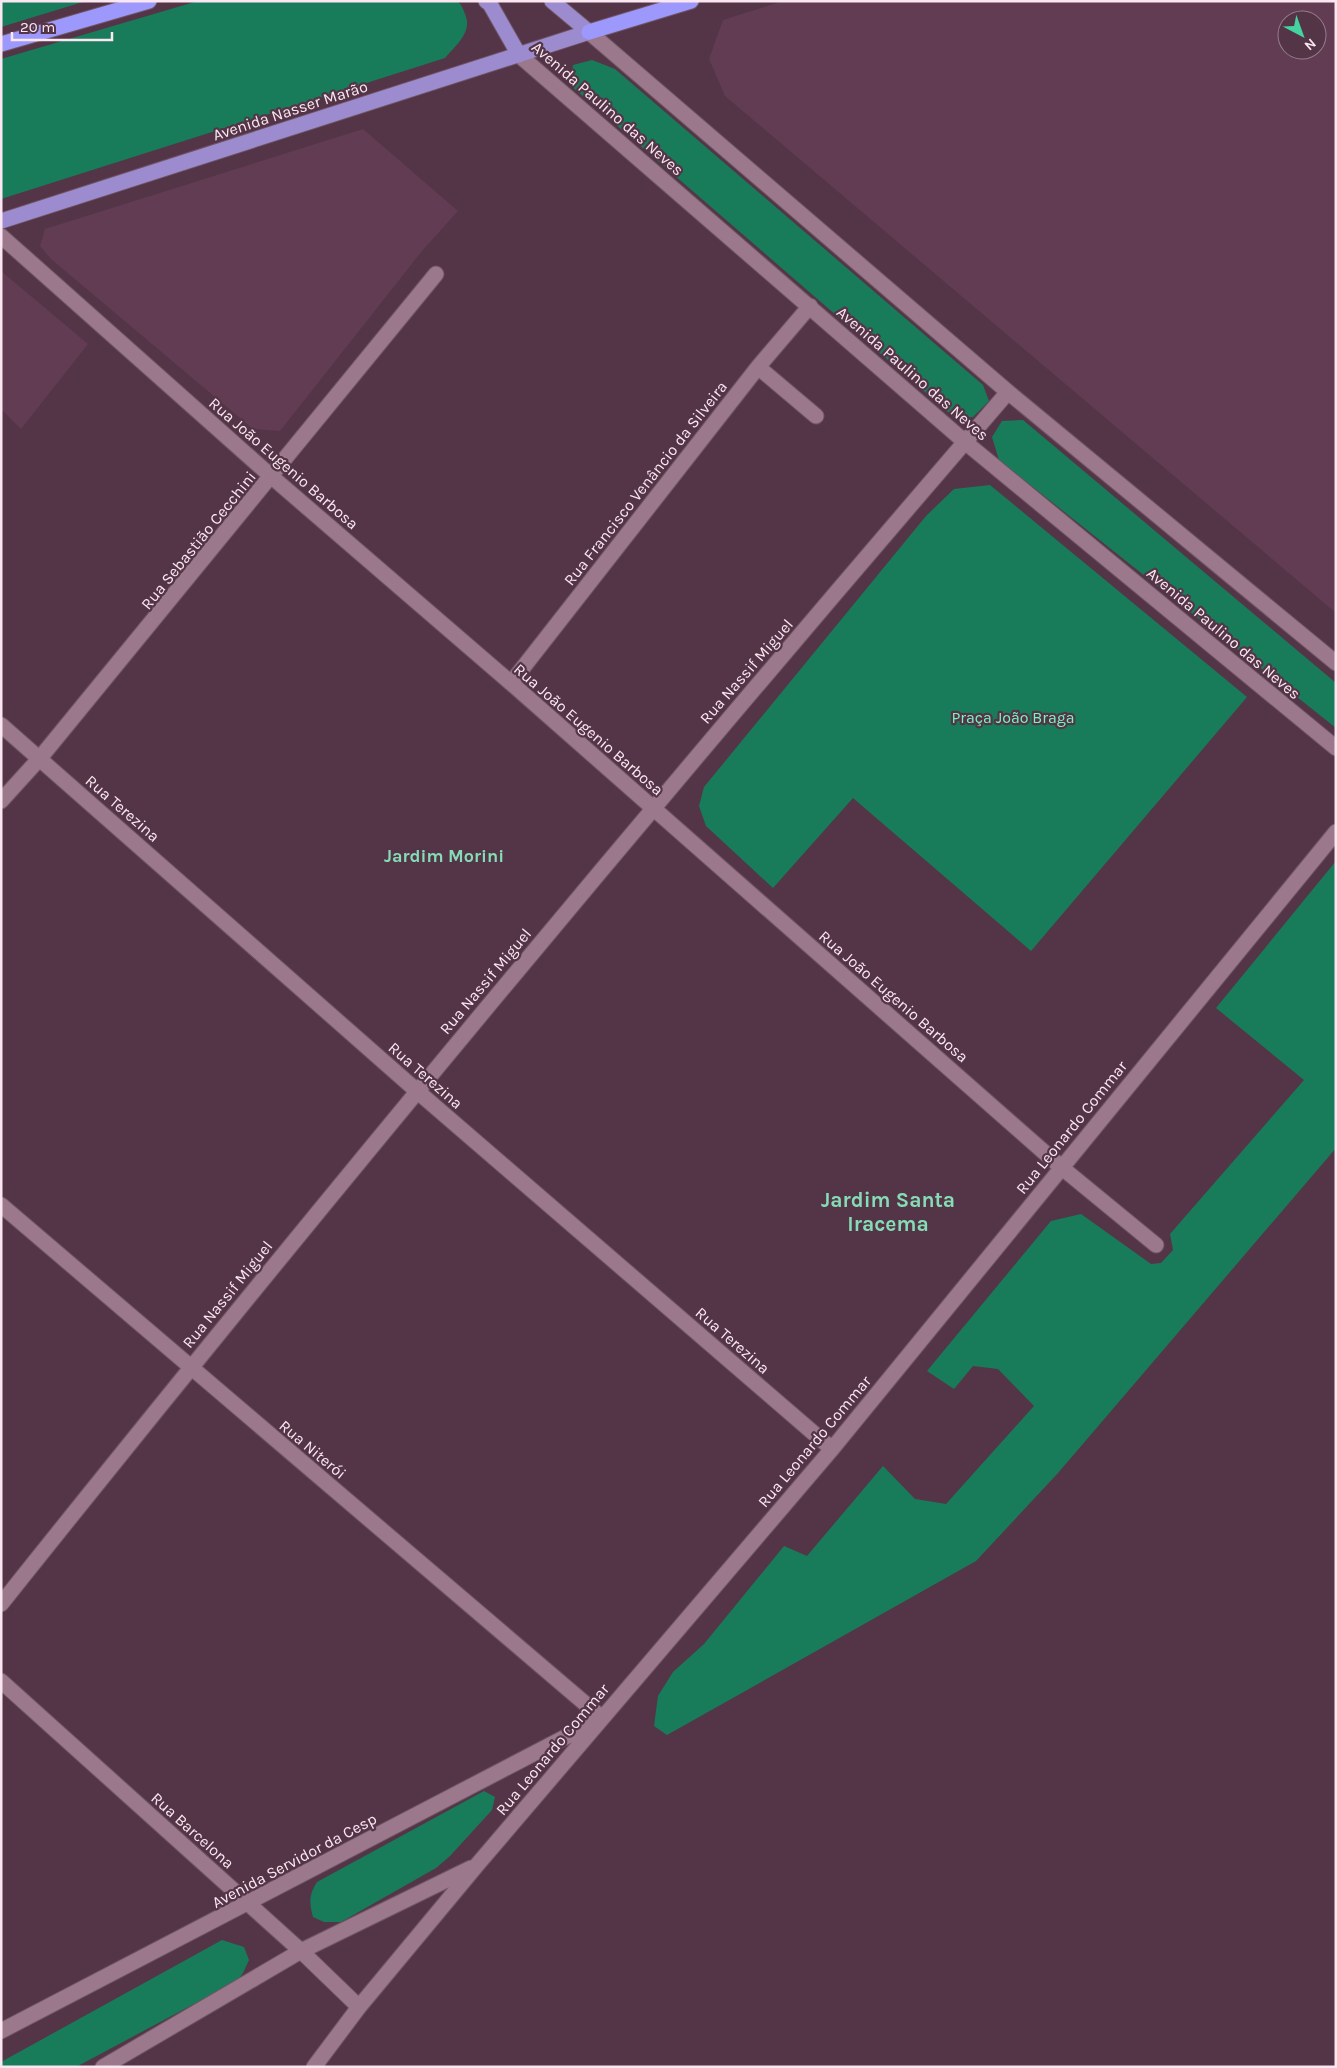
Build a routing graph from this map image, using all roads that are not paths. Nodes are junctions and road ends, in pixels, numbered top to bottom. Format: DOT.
graph roads {
  1 [pos="149,1"];
  2 [pos="552,1"];
  3 [pos="691,1"];
  4 [pos="488,3"];
  5 [pos="589,32"];
  6 [pos="1,44"];
  7 [pos="519,55"];
  8 [pos="1,221"];
  9 [pos="1,236"];
  10 [pos="436,274"];
  11 [pos="810,306"];
  12 [pos="758,367"];
  13 [pos="1008,392"];
  14 [pos="816,416"];
  15 [pos="965,442"];
  16 [pos="272,477"];
  17 [pos="1336,663"];
  18 [pos="511,683"];
  19 [pos="1,725"];
  20 [pos="1336,748"];
  21 [pos="40,758"];
  22 [pos="1,801"];
  23 [pos="652,807"];
  24 [pos="1336,832"];
  25 [pos="417,1091"];
  26 [pos="1061,1167"];
  27 [pos="1,1205"];
  28 [pos="1156,1245"];
  29 [pos="190,1367"];
  30 [pos="832,1448"];
  31 [pos="1,1604"];
  32 [pos="1,1681"];
  33 [pos="602,1718"];
  34 [pos="477,1865"];
  35 [pos="248,1903"];
  36 [pos="301,1951"];
  37 [pos="359,2007"];
  38 [pos="1,2032"];
  39 [pos="103,2067"];
  40 [pos="314,2067"];
  1 -- 6 [label="highway"];
  2 -- 5 [label="main road"];
  3 -- 5 [label="highway"];
  4 -- 7 [label="main road, Avenida Paulino das Neves"];
  5 -- 7 [label="main road, Avenida Nasser Marão"];
  5 -- 13 [label="street"];
  7 -- 8 [label="main road, Avenida Nasser Marão"];
  7 -- 11 [label="street, Avenida Paulino das Neves"];
  9 -- 16 [label="street, Rua João Eugenio Barbosa"];
  10 -- 16 [label="street, Rua Sebastião Cecchini"];
  11 -- 12 [label="street, Rua Francisco Venâncio da Silveira"];
  11 -- 15 [label="street, Avenida Paulino das Neves"];
  12 -- 14 [label="street"];
  12 -- 18 [label="street, Rua Francisco Venâncio da Silveira"];
  13 -- 15 [label="street, Rua Nassif Miguel"];
  13 -- 17 [label="street"];
  15 -- 20 [label="street, Avenida Paulino das Neves"];
  15 -- 23 [label="street, Rua Nassif Miguel"];
  16 -- 18 [label="street, Rua João Eugenio Barbosa"];
  16 -- 21 [label="street, Rua Sebastião Cecchini"];
  18 -- 23 [label="street, Rua João Eugenio Barbosa"];
  19 -- 21 [label="street, Rua Terezina"];
  21 -- 22 [label="street, Rua Sebastião Cecchini"];
  21 -- 25 [label="street, Rua Terezina"];
  23 -- 25 [label="street, Rua Nassif Miguel"];
  23 -- 26 [label="street, Rua João Eugenio Barbosa"];
  24 -- 26 [label="street, Rua Leonardo Commar"];
  25 -- 29 [label="street, Rua Nassif Miguel"];
  25 -- 30 [label="street, Rua Terezina"];
  26 -- 28 [label="street, Rua João Eugenio Barbosa"];
  26 -- 30 [label="street, Rua Leonardo Commar"];
  27 -- 29 [label="street, Rua Niterói"];
  29 -- 31 [label="street, Rua Nassif Miguel"];
  29 -- 33 [label="street, Rua Niterói"];
  30 -- 33 [label="street, Rua Leonardo Commar"];
  32 -- 35 [label="street, Rua Barcelona"];
  33 -- 34 [label="street, Rua Leonardo Commar"];
  33 -- 35 [label="street, Avenida Servidor da Cesp"];
  34 -- 36 [label="street"];
  34 -- 37 [label="street, Rua Leonardo Commar"];
  35 -- 36 [label="street, Rua Barcelona"];
  35 -- 38 [label="street, Avenida Servidor da Cesp"];
  36 -- 37 [label="street, Rua Barcelona"];
  36 -- 39 [label="street"];
  37 -- 40 [label="street, Rua Leonardo Commar"];
}
